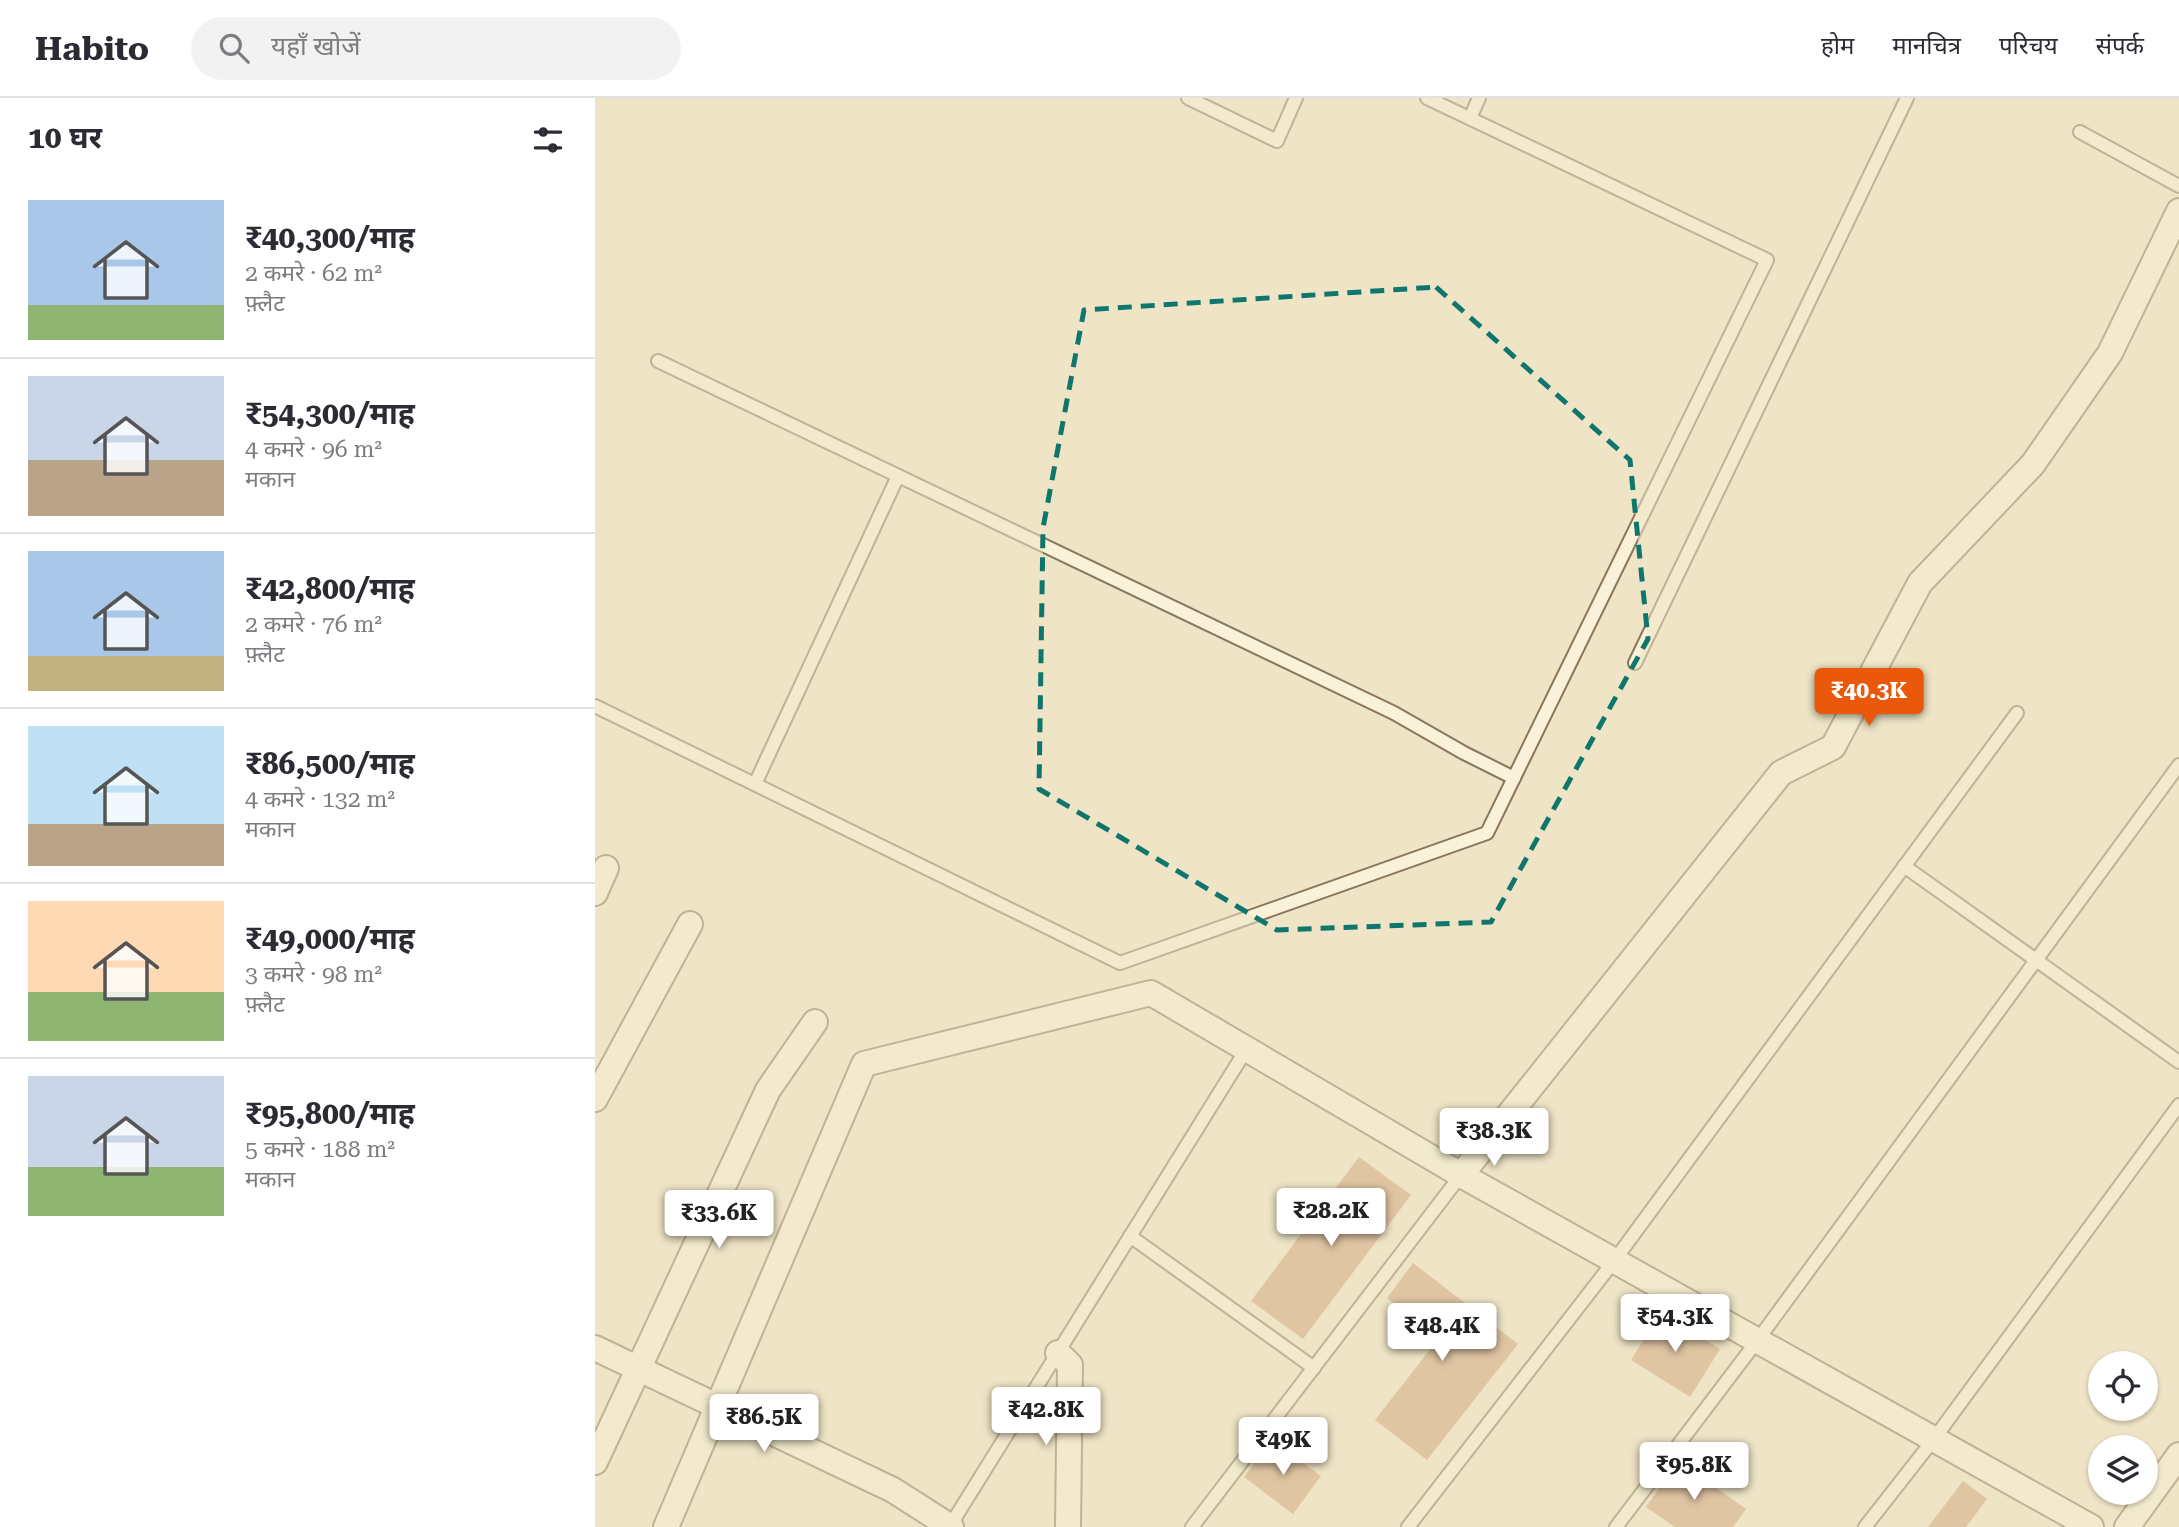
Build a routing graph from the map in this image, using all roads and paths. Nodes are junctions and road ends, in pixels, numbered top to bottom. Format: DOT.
graph roads {
  1 [pos="1188,98"];
  2 [pos="1296,98"];
  3 [pos="1427,98"];
  4 [pos="1479,98"];
  5 [pos="1907,98"];
  6 [pos="1470,118"];
  7 [pos="2080,132"];
  8 [pos="2179,186"];
  9 [pos="2179,211"];
  10 [pos="658,361"];
  11 [pos="898,476"];
  12 [pos="1635,663"];
  13 [pos="595,706"];
  14 [pos="2017,713"];
  15 [pos="2179,765"];
  16 [pos="1514,778"];
  17 [pos="755,784"];
  18 [pos="1904,866"];
  19 [pos="606,868"];
  20 [pos="595,893"];
  21 [pos="690,924"];
  22 [pos="2036,961"];
  23 [pos="815,1022"];
  24 [pos="1246,1050"];
  25 [pos="2179,1062"];
  26 [pos="595,1099"];
  27 [pos="2179,1105"];
  28 [pos="1461,1175"];
  29 [pos="1131,1236"];
  30 [pos="1613,1261"];
  31 [pos="1757,1341"];
  32 [pos="595,1348"];
  33 [pos="1058,1353"];
  34 [pos="1314,1368"];
  35 [pos="640,1369"];
  36 [pos="718,1406"];
  37 [pos="1934,1439"];
  38 [pos="2179,1455"];
  39 [pos="595,1462"];
  40 [pos="1198,1525"];
  41 [pos="666,1527"];
  42 [pos="951,1527"];
  43 [pos="1068,1527"];
  44 [pos="1408,1527"];
  45 [pos="1616,1527"];
  46 [pos="1865,1527"];
  47 [pos="2091,1527"];
  48 [pos="2127,1527"];
  1 -- 2 [label="lane"];
  3 -- 6 [label="lane"];
  4 -- 6 [label="lane"];
  5 -- 12 [label="lane"];
  6 -- 16 [label="lane"];
  7 -- 8 [label="lane"];
  9 -- 28 [label="street"];
  10 -- 11 [label="lane"];
  11 -- 16 [label="lane"];
  11 -- 17 [label="lane"];
  13 -- 17 [label="lane"];
  14 -- 18 [label="lane"];
  15 -- 22 [label="lane"];
  16 -- 17 [label="lane"];
  18 -- 22 [label="lane"];
  18 -- 30 [label="lane"];
  19 -- 20 [label="street"];
  21 -- 26 [label="street"];
  22 -- 25 [label="lane"];
  22 -- 31 [label="lane"];
  23 -- 35 [label="street"];
  24 -- 28 [label="street"];
  24 -- 29 [label="lane"];
  24 -- 36 [label="street"];
  27 -- 37 [label="lane"];
  28 -- 30 [label="street"];
  28 -- 34 [label="lane"];
  29 -- 33 [label="lane"];
  29 -- 34 [label="lane"];
  30 -- 31 [label="street"];
  30 -- 44 [label="lane"];
  31 -- 37 [label="street"];
  31 -- 45 [label="lane"];
  32 -- 35 [label="street"];
  33 -- 42 [label="lane"];
  33 -- 43 [label="street"];
  34 -- 40 [label="lane"];
  35 -- 36 [label="street"];
  35 -- 39 [label="street"];
  36 -- 41 [label="street"];
  36 -- 42 [label="street"];
  37 -- 46 [label="lane"];
  37 -- 47 [label="street"];
  38 -- 48 [label="street"];
}
